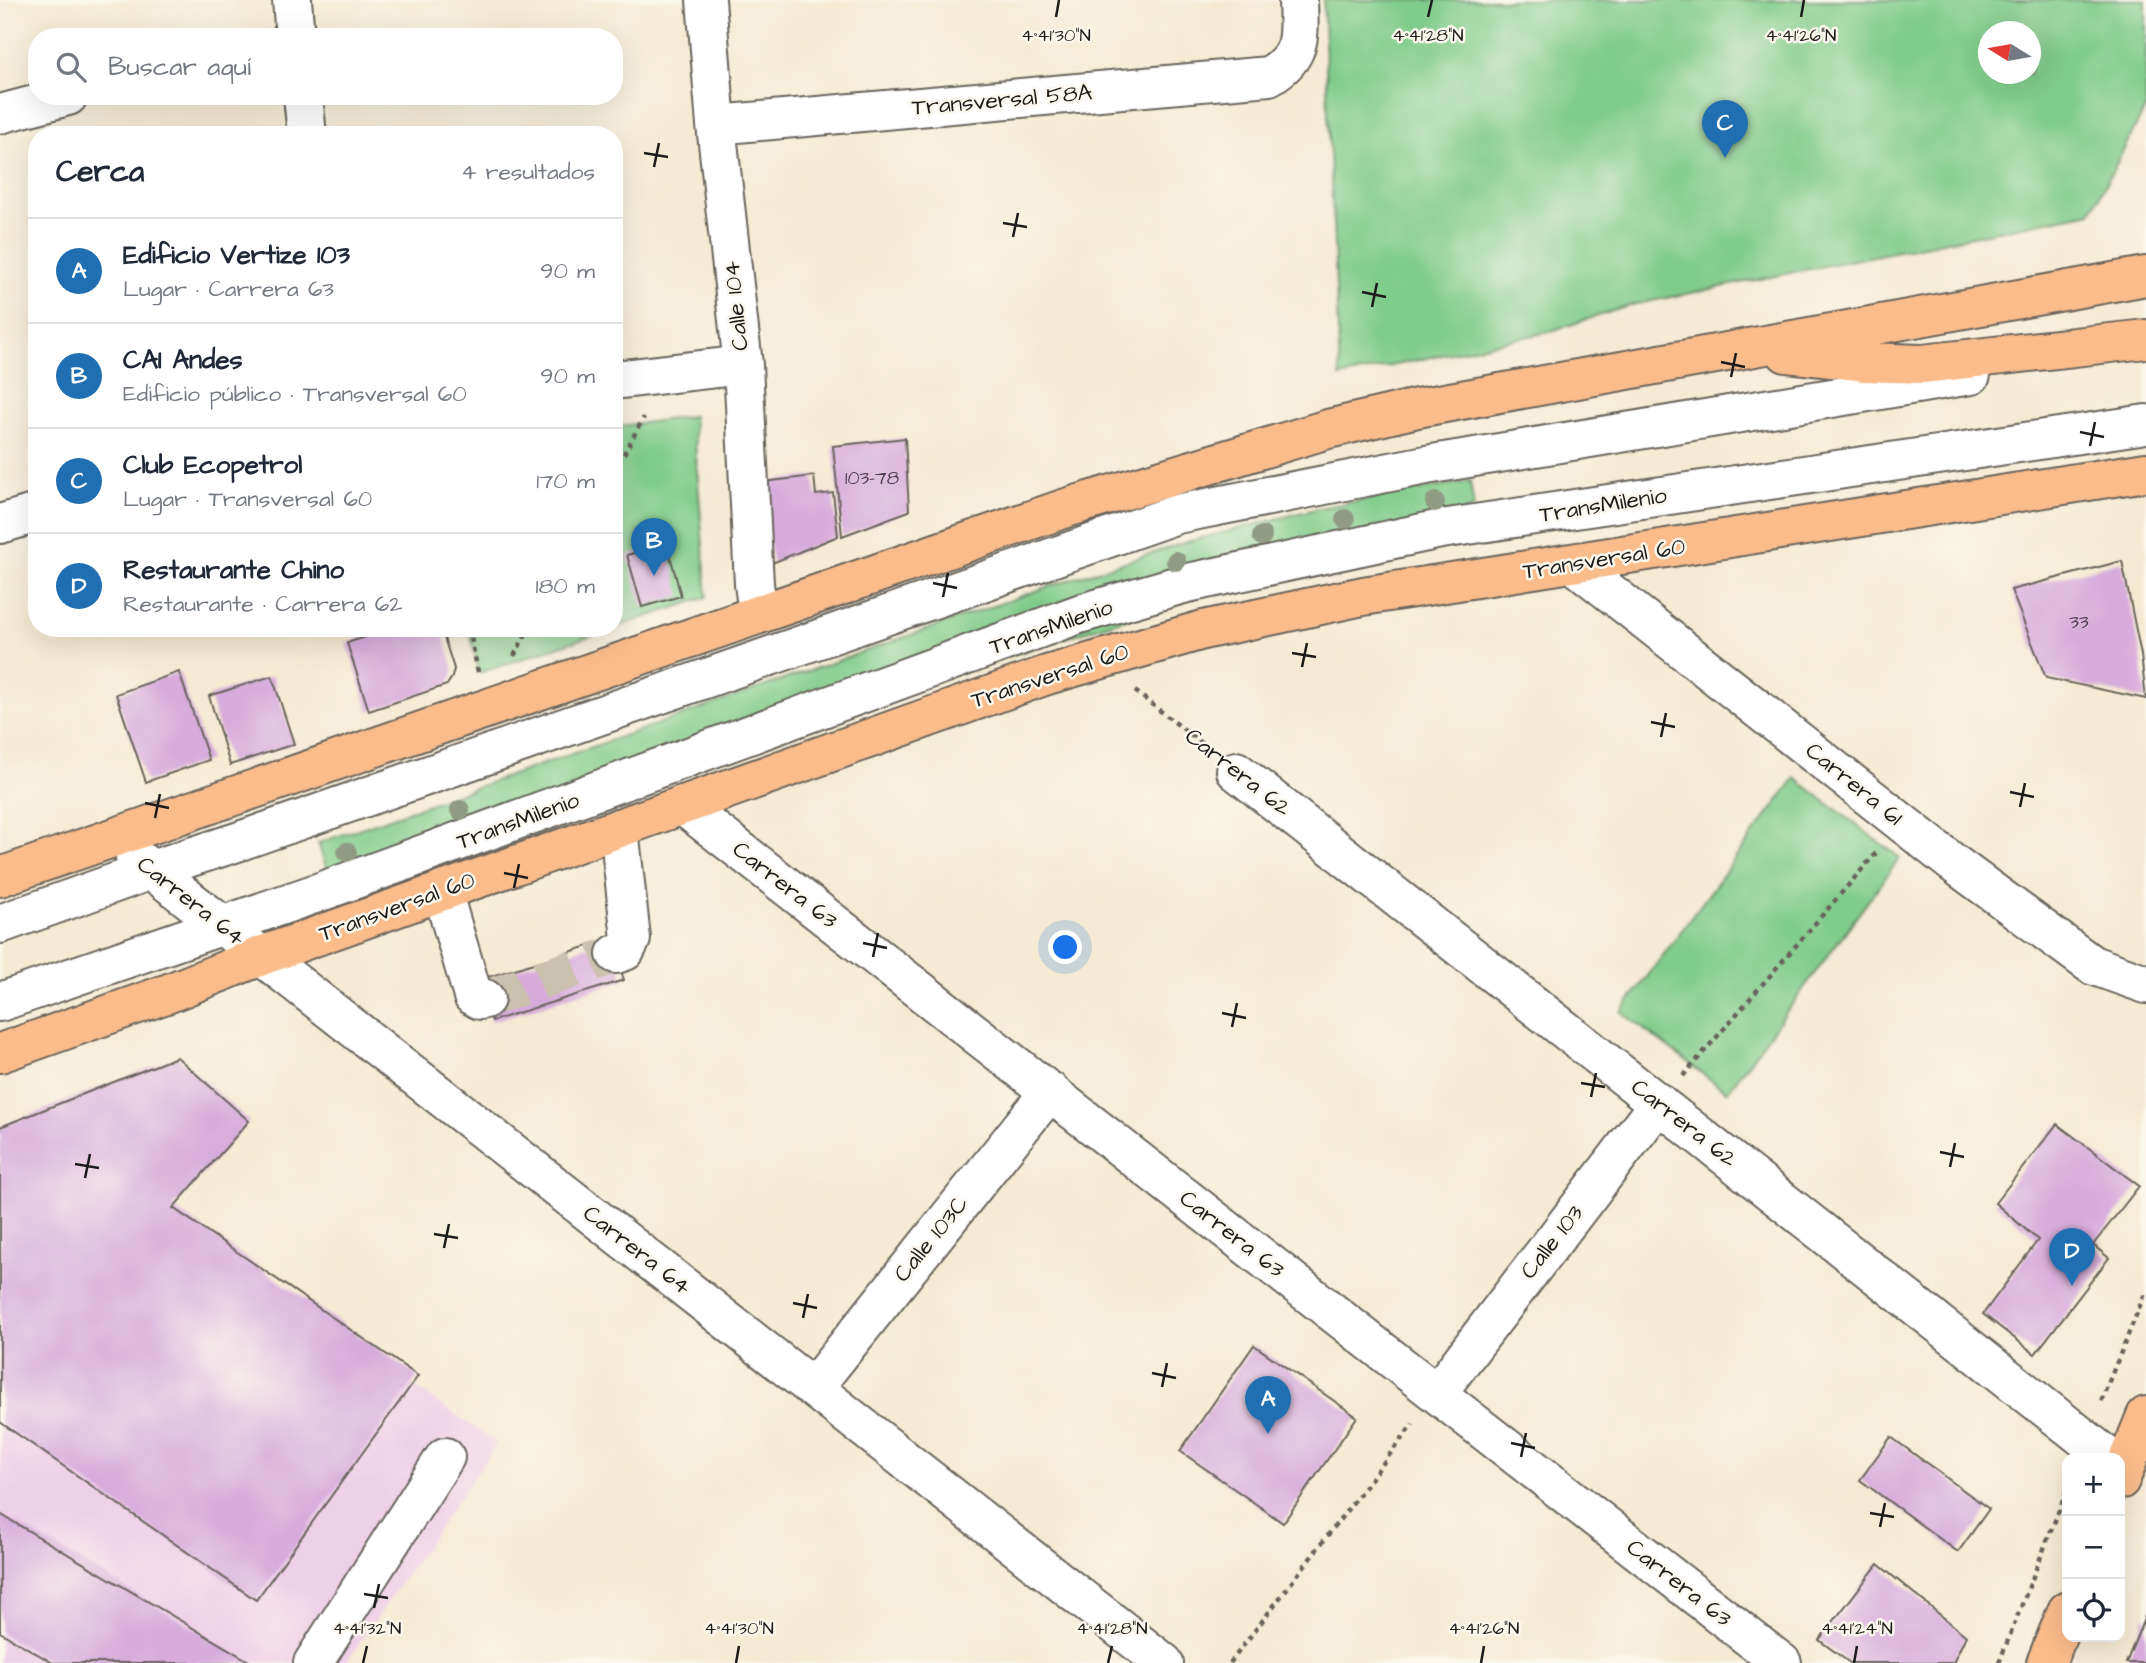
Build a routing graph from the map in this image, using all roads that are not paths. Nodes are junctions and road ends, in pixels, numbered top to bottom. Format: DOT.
graph roads {
  1 [pos="292,0"];
  2 [pos="706,0"];
  3 [pos="1298,0"];
  4 [pos="294,28"];
  5 [pos="34,105"];
  6 [pos="304,105"];
  7 [pos="0,114"];
  8 [pos="716,125"];
  9 [pos="306,126"];
  10 [pos="2146,276"];
  11 [pos="2146,339"];
  12 [pos="1730,351"];
  13 [pos="2146,353"];
  14 [pos="743,365"];
  15 [pos="1982,365"];
  16 [pos="623,379"];
  17 [pos="2146,424"];
  18 [pos="2146,472"];
  19 [pos="28,516"];
  20 [pos="0,524"];
  21 [pos="1574,564"];
  22 [pos="758,613"];
  23 [pos="1236,771"];
  24 [pos="682,805"];
  25 [pos="619,828"];
  26 [pos="111,838"];
  27 [pos="151,870"];
  28 [pos="0,877"];
  29 [pos="442,891"];
  30 [pos="0,924"];
  31 [pos="222,925"];
  32 [pos="616,954"];
  33 [pos="261,956"];
  34 [pos="2146,984"];
  35 [pos="485,999"];
  36 [pos="0,1002"];
  37 [pos="0,1053"];
  38 [pos="1050,1091"];
  39 [pos="1659,1103"];
  40 [pos="813,1388"];
  41 [pos="1437,1393"];
  42 [pos="2146,1416"];
  43 [pos="2099,1453"];
  44 [pos="2119,1453"];
  45 [pos="445,1457"];
  46 [pos="2062,1623"];
  47 [pos="313,1663"];
  48 [pos="1164,1663"];
  49 [pos="1782,1663"];
  50 [pos="2046,1663"];
  1 -- 4 [label="street"];
  2 -- 8 [label="street, Calle 104"];
  3 -- 8 [label="street, Transversal 58A"];
  5 -- 7 [label="street"];
  6 -- 9 [label="street"];
  8 -- 14 [label="street, Calle 104"];
  10 -- 12 [label="main road"];
  11 -- 15 [label="main road"];
  12 -- 15 [label="main road"];
  12 -- 22 [label="main road"];
  13 -- 15 [label="street"];
  14 -- 16 [label="street"];
  14 -- 22 [label="street, Calle 104"];
  15 -- 27 [label="street"];
  17 -- 31 [label="street, TransMilenio"];
  18 -- 21 [label="main road, Transversal 60"];
  19 -- 20 [label="street"];
  21 -- 24 [label="main road, Transversal 60"];
  21 -- 34 [label="street, Carrera 61"];
  22 -- 26 [label="main road"];
  23 -- 39 [label="street, Carrera 62"];
  24 -- 25 [label="main road, Transversal 60"];
  24 -- 38 [label="street, Carrera 63"];
  25 -- 29 [label="main road, Transversal 60"];
  25 -- 32 [label="street"];
  26 -- 27 [label="street, Carrera 64"];
  26 -- 28 [label="main road"];
  27 -- 30 [label="street"];
  27 -- 31 [label="street, Carrera 64"];
  29 -- 33 [label="main road, Transversal 60"];
  29 -- 35 [label="street"];
  31 -- 33 [label="street, Carrera 64"];
  31 -- 36 [label="street, TransMilenio"];
  33 -- 37 [label="main road, Transversal 60"];
  33 -- 40 [label="street, Carrera 64"];
  38 -- 40 [label="street, Calle 103C"];
  38 -- 41 [label="street, Carrera 63"];
  39 -- 41 [label="street, Calle 103"];
  39 -- 43 [label="street, Carrera 62"];
  40 -- 48 [label="street, Carrera 64"];
  41 -- 49 [label="street, Carrera 63"];
  42 -- 44 [label="main road"];
  45 -- 47 [label="street"];
  46 -- 50 [label="main road"];
}
